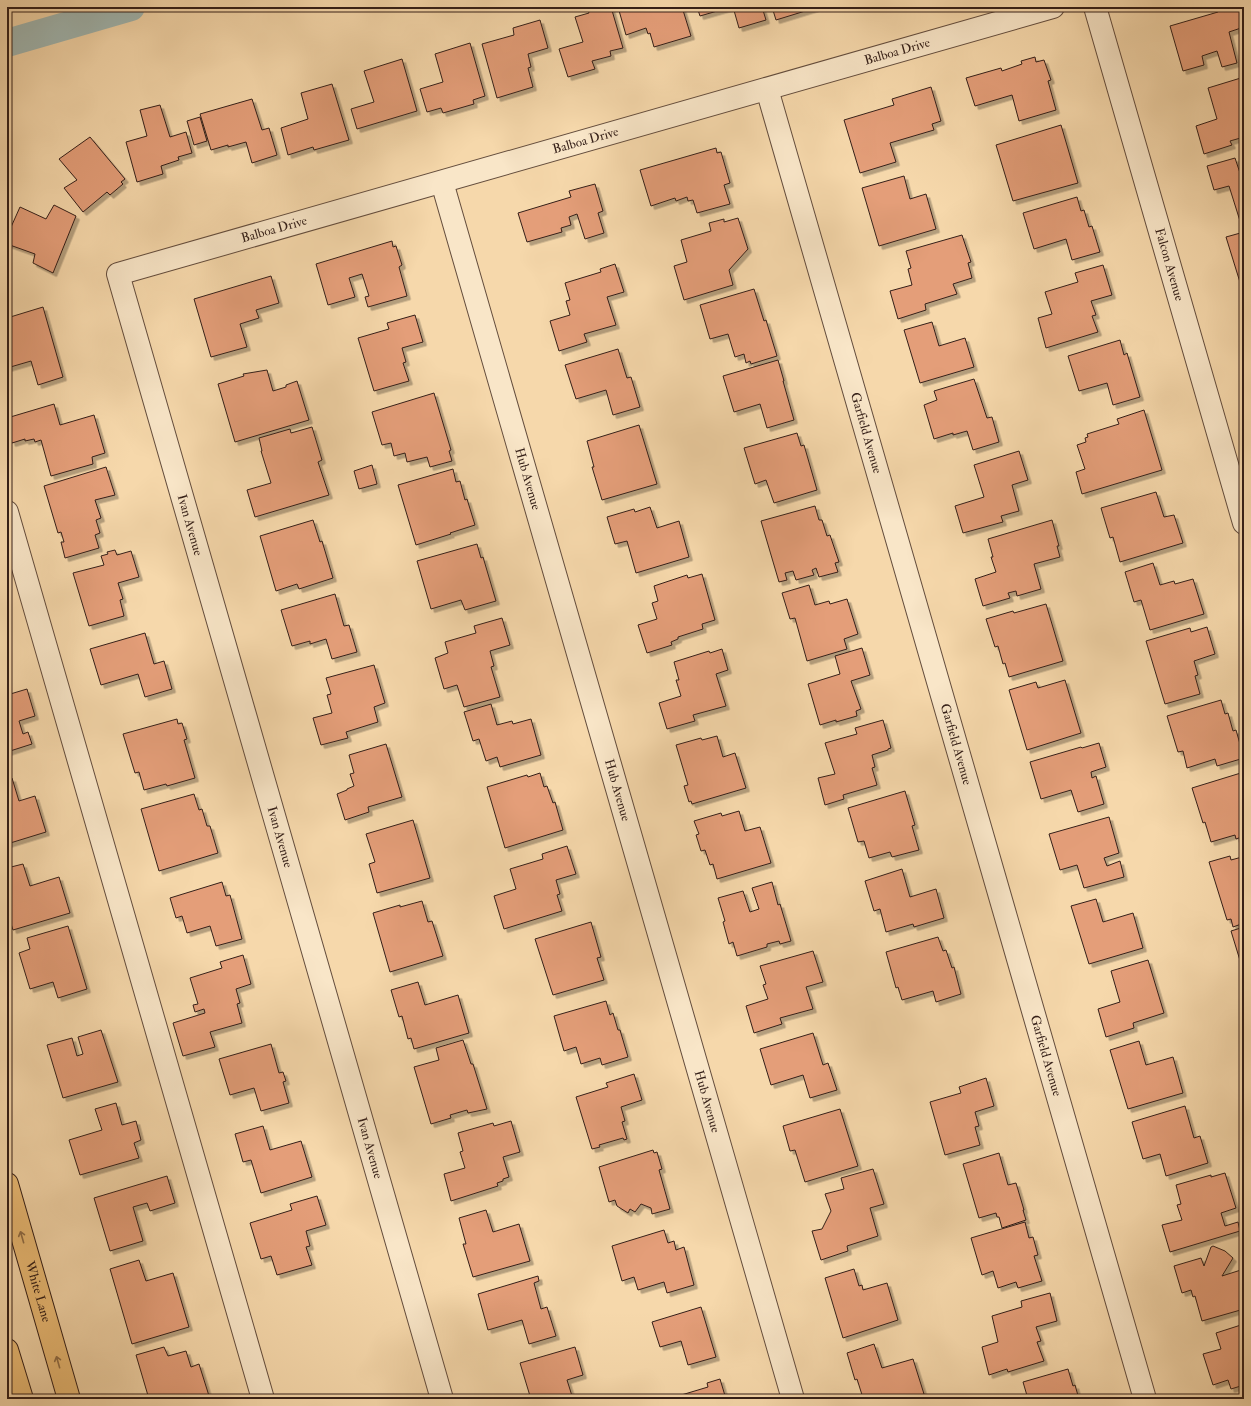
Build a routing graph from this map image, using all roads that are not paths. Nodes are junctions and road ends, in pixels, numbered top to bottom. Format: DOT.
graph roads {
  1 [pos="1053,7"];
  2 [pos="1095,7"];
  3 [pos="767,89"];
  4 [pos="442,182"];
  5 [pos="118,274"];
  6 [pos="7,512"];
  7 [pos="1244,523"];
  8 [pos="7,1184"];
  9 [pos="7,1350"];
  10 [pos="22,1399"];
  11 [pos="69,1399"];
  12 [pos="263,1399"];
  13 [pos="442,1399"];
  14 [pos="794,1399"];
  15 [pos="1145,1399"];
  1 -- 3 [label="street, Balboa Drive"];
  2 -- 7 [label="street, Falcon Avenue"];
  3 -- 4 [label="street, Balboa Drive"];
  3 -- 15 [label="street, Garfield Avenue"];
  4 -- 5 [label="street, Balboa Drive"];
  4 -- 14 [label="street, Hub Avenue"];
  5 -- 13 [label="street, Ivan Avenue"];
  6 -- 12 [label="street"];
  11 -- 8 [label="main road, White Lane, one-way"];
  9 -- 10 [label="main road"];
}
